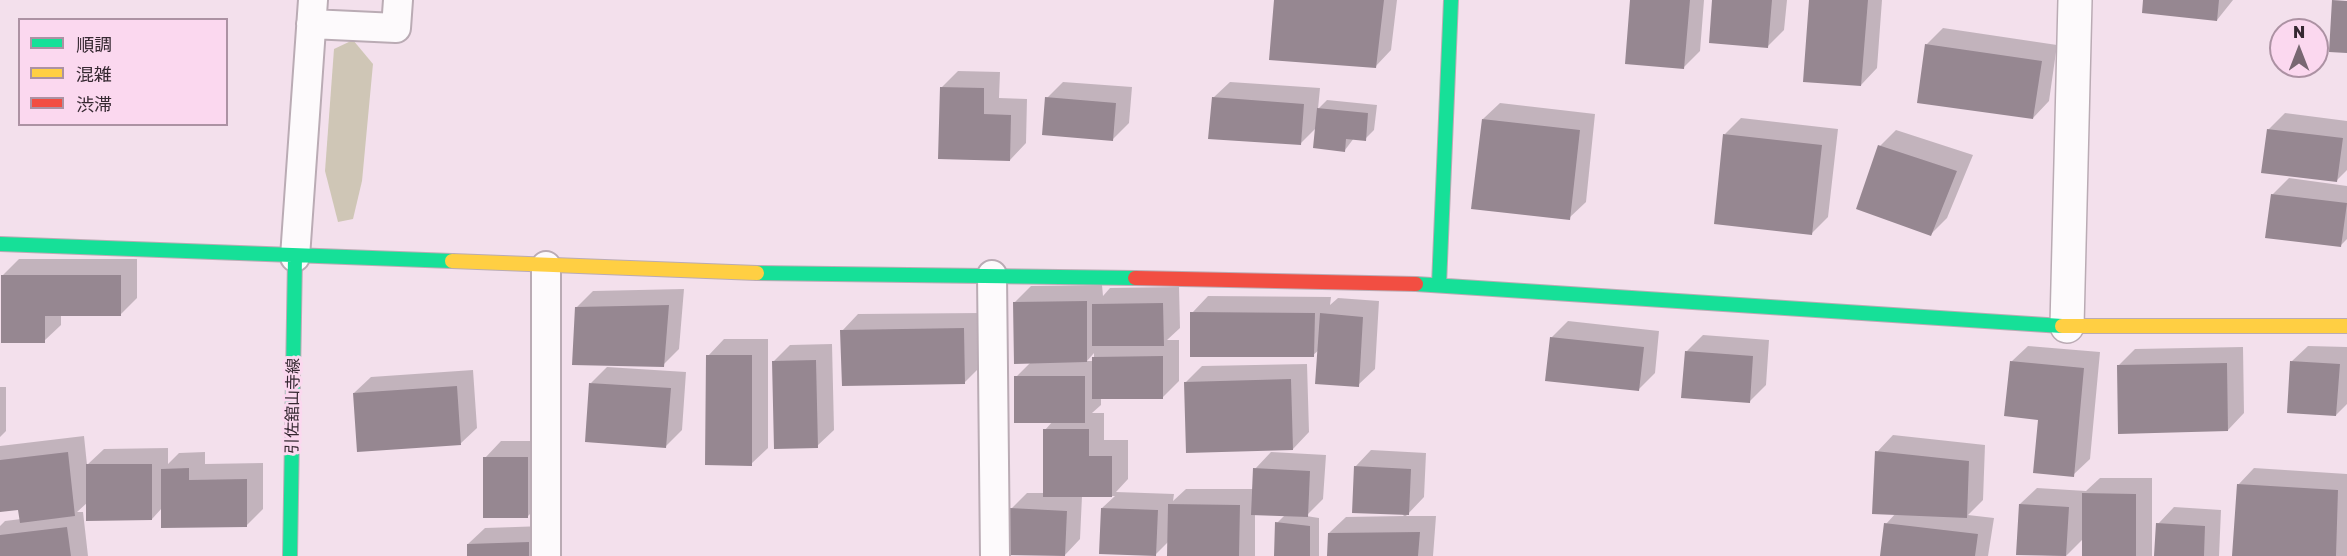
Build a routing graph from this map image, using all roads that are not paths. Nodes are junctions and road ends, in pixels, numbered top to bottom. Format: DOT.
graph roads {
  1 [pos="398,0"];
  2 [pos="1451,0"];
  3 [pos="2075,0"];
  4 [pos="312,12"];
  5 [pos="0,244"];
  6 [pos="295,257"];
  7 [pos="546,266"];
  8 [pos="992,275"];
  9 [pos="1439,285"];
  10 [pos="2067,326"];
  11 [pos="2347,326"];
  12 [pos="290,556"];
  13 [pos="546,556"];
  14 [pos="995,556"];
  1 -- 4 [label="lane"];
  2 -- 9 [label="street"];
  3 -- 10 [label="street"];
  4 -- 6 [label="lane"];
  5 -- 6 [label="street"];
  6 -- 7 [label="street"];
  6 -- 12 [label="street, 引佐舘山寺線"];
  7 -- 8 [label="street"];
  7 -- 13 [label="lane"];
  8 -- 9 [label="street"];
  8 -- 14 [label="lane"];
  9 -- 10 [label="street"];
  10 -- 11 [label="street"];
}
